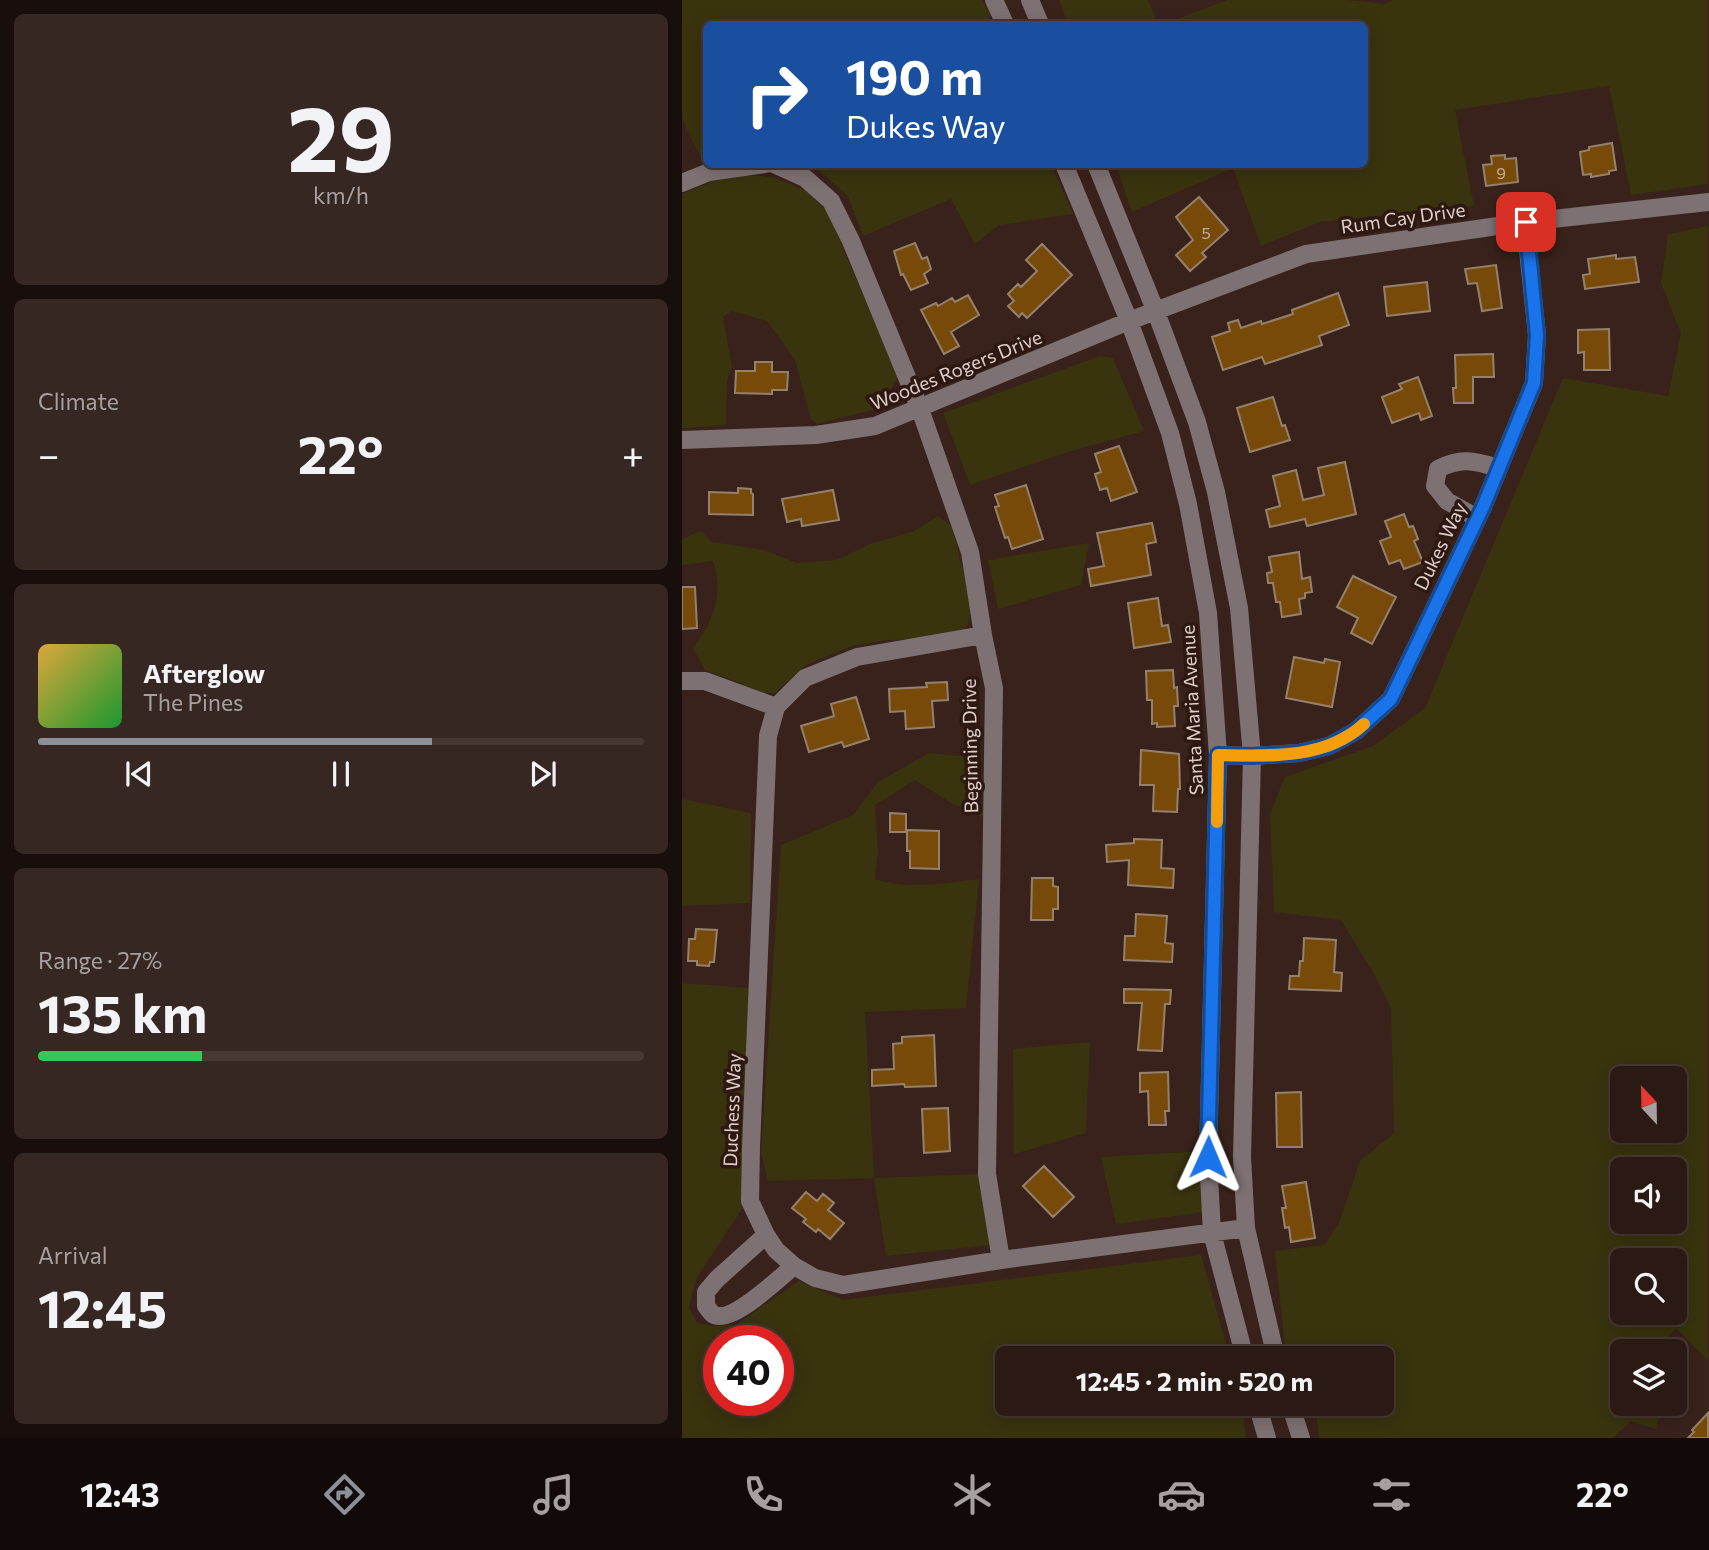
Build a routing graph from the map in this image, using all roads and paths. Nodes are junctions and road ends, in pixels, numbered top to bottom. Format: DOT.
graph roads {
  1 [pos="994,0"];
  2 [pos="1030,0"];
  3 [pos="1004,21"];
  4 [pos="1039,21"];
  5 [pos="737,168"];
  6 [pos="783,168"];
  7 [pos="1066,168"];
  8 [pos="1098,168"];
  9 [pos="682,183"];
  10 [pos="1709,202"];
  11 [pos="1526,222"];
  12 [pos="1156,312"];
  13 [pos="1129,321"];
  14 [pos="920,409"];
  15 [pos="682,440"];
  16 [pos="1499,468"];
  17 [pos="1478,517"];
  18 [pos="982,635"];
  19 [pos="682,681"];
  20 [pos="776,707"];
  21 [pos="1218,755"];
  22 [pos="1252,756"];
  23 [pos="1246,1228"];
  24 [pos="1212,1233"];
  25 [pos="766,1236"];
  26 [pos="1001,1261"];
  27 [pos="795,1266"];
  28 [pos="1242,1346"];
  29 [pos="1273,1346"];
  30 [pos="1261,1416"];
  31 [pos="1294,1416"];
  32 [pos="1267,1438"];
  33 [pos="1301,1438"];
  1 -- 3 [label="street"];
  2 -- 4 [label="street"];
  5 -- 9 [label="street"];
  6 -- 14 [label="street, Beginning Drive"];
  7 -- 13 [label="street, Santa Maria Avenue"];
  8 -- 12 [label="street"];
  10 -- 11 [label="street, Rum Cay Drive"];
  11 -- 12 [label="street, Rum Cay Drive"];
  11 -- 16 [label="street, Dukes Way"];
  12 -- 13 [label="street, Woodes Rogers Drive"];
  12 -- 22 [label="street"];
  13 -- 14 [label="street, Woodes Rogers Drive"];
  13 -- 21 [label="street, Santa Maria Avenue"];
  14 -- 15 [label="street, Woodes Rogers Drive"];
  14 -- 18 [label="street, Beginning Drive"];
  16 -- 17 [label="street, Dukes Way"];
  16 -- 17 [label="street"];
  17 -- 22 [label="street, Dukes Way"];
  18 -- 20 [label="street"];
  18 -- 26 [label="street, Beginning Drive"];
  19 -- 20 [label="street"];
  20 -- 25 [label="street, Duchess Way"];
  21 -- 22 [label="street, Dukes Way"];
  21 -- 24 [label="street, Santa Maria Avenue"];
  22 -- 23 [label="street"];
  23 -- 24 [label="street, Duchess Way"];
  23 -- 29 [label="street"];
  24 -- 26 [label="street, Duchess Way"];
  24 -- 28 [label="street, Santa Maria Avenue"];
  25 -- 27 [label="street, Duchess Way"];
  25 -- 27 [label="street"];
  26 -- 27 [label="street, Duchess Way"];
  30 -- 32 [label="street"];
  31 -- 33 [label="street"];
}
